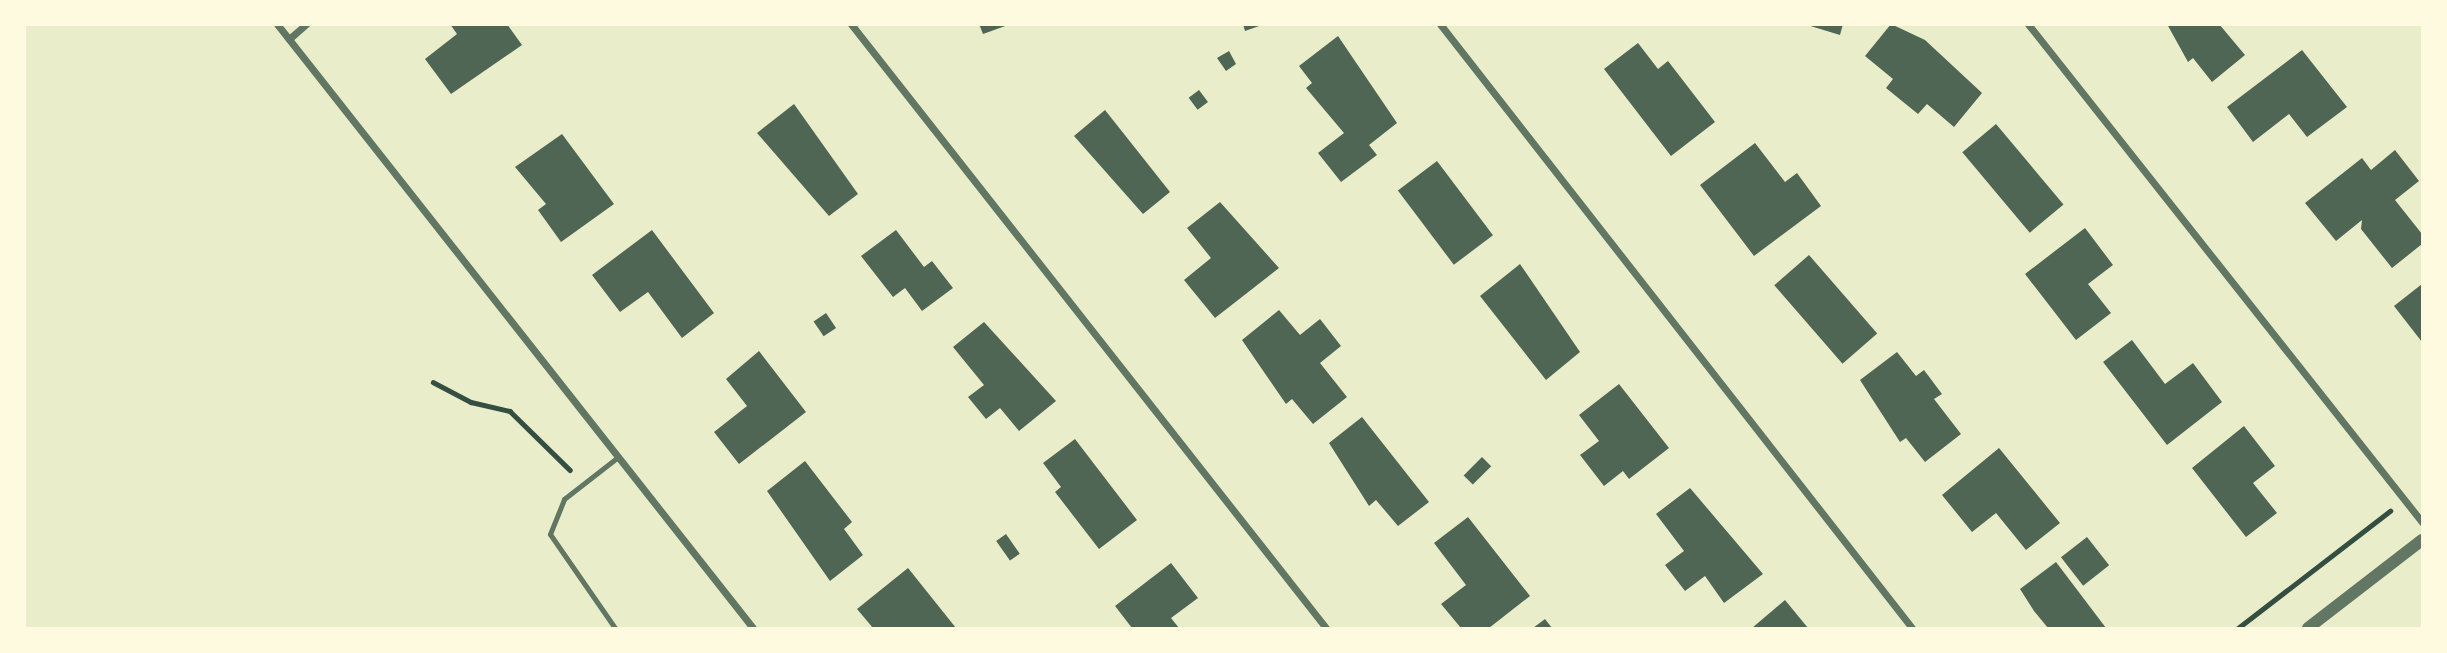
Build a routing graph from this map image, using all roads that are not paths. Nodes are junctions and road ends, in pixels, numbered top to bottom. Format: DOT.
graph roads {
  1 [pos="277,24"];
  2 [pos="306,24"];
  3 [pos="851,24"];
  4 [pos="1440,24"];
  5 [pos="2028,24"];
  6 [pos="289,39"];
  7 [pos="618,457"];
  8 [pos="2423,522"];
  9 [pos="2423,540"];
  10 [pos="615,628"];
  11 [pos="753,628"];
  12 [pos="1326,628"];
  13 [pos="1912,628"];
  14 [pos="2308,628"];
  1 -- 6 [label="street"];
  2 -- 6 [label="street"];
  3 -- 12 [label="street"];
  4 -- 13 [label="street"];
  5 -- 8 [label="street"];
  6 -- 7 [label="street"];
  7 -- 10 [label="lane"];
  7 -- 11 [label="street"];
  9 -- 14 [label="street"];
}
